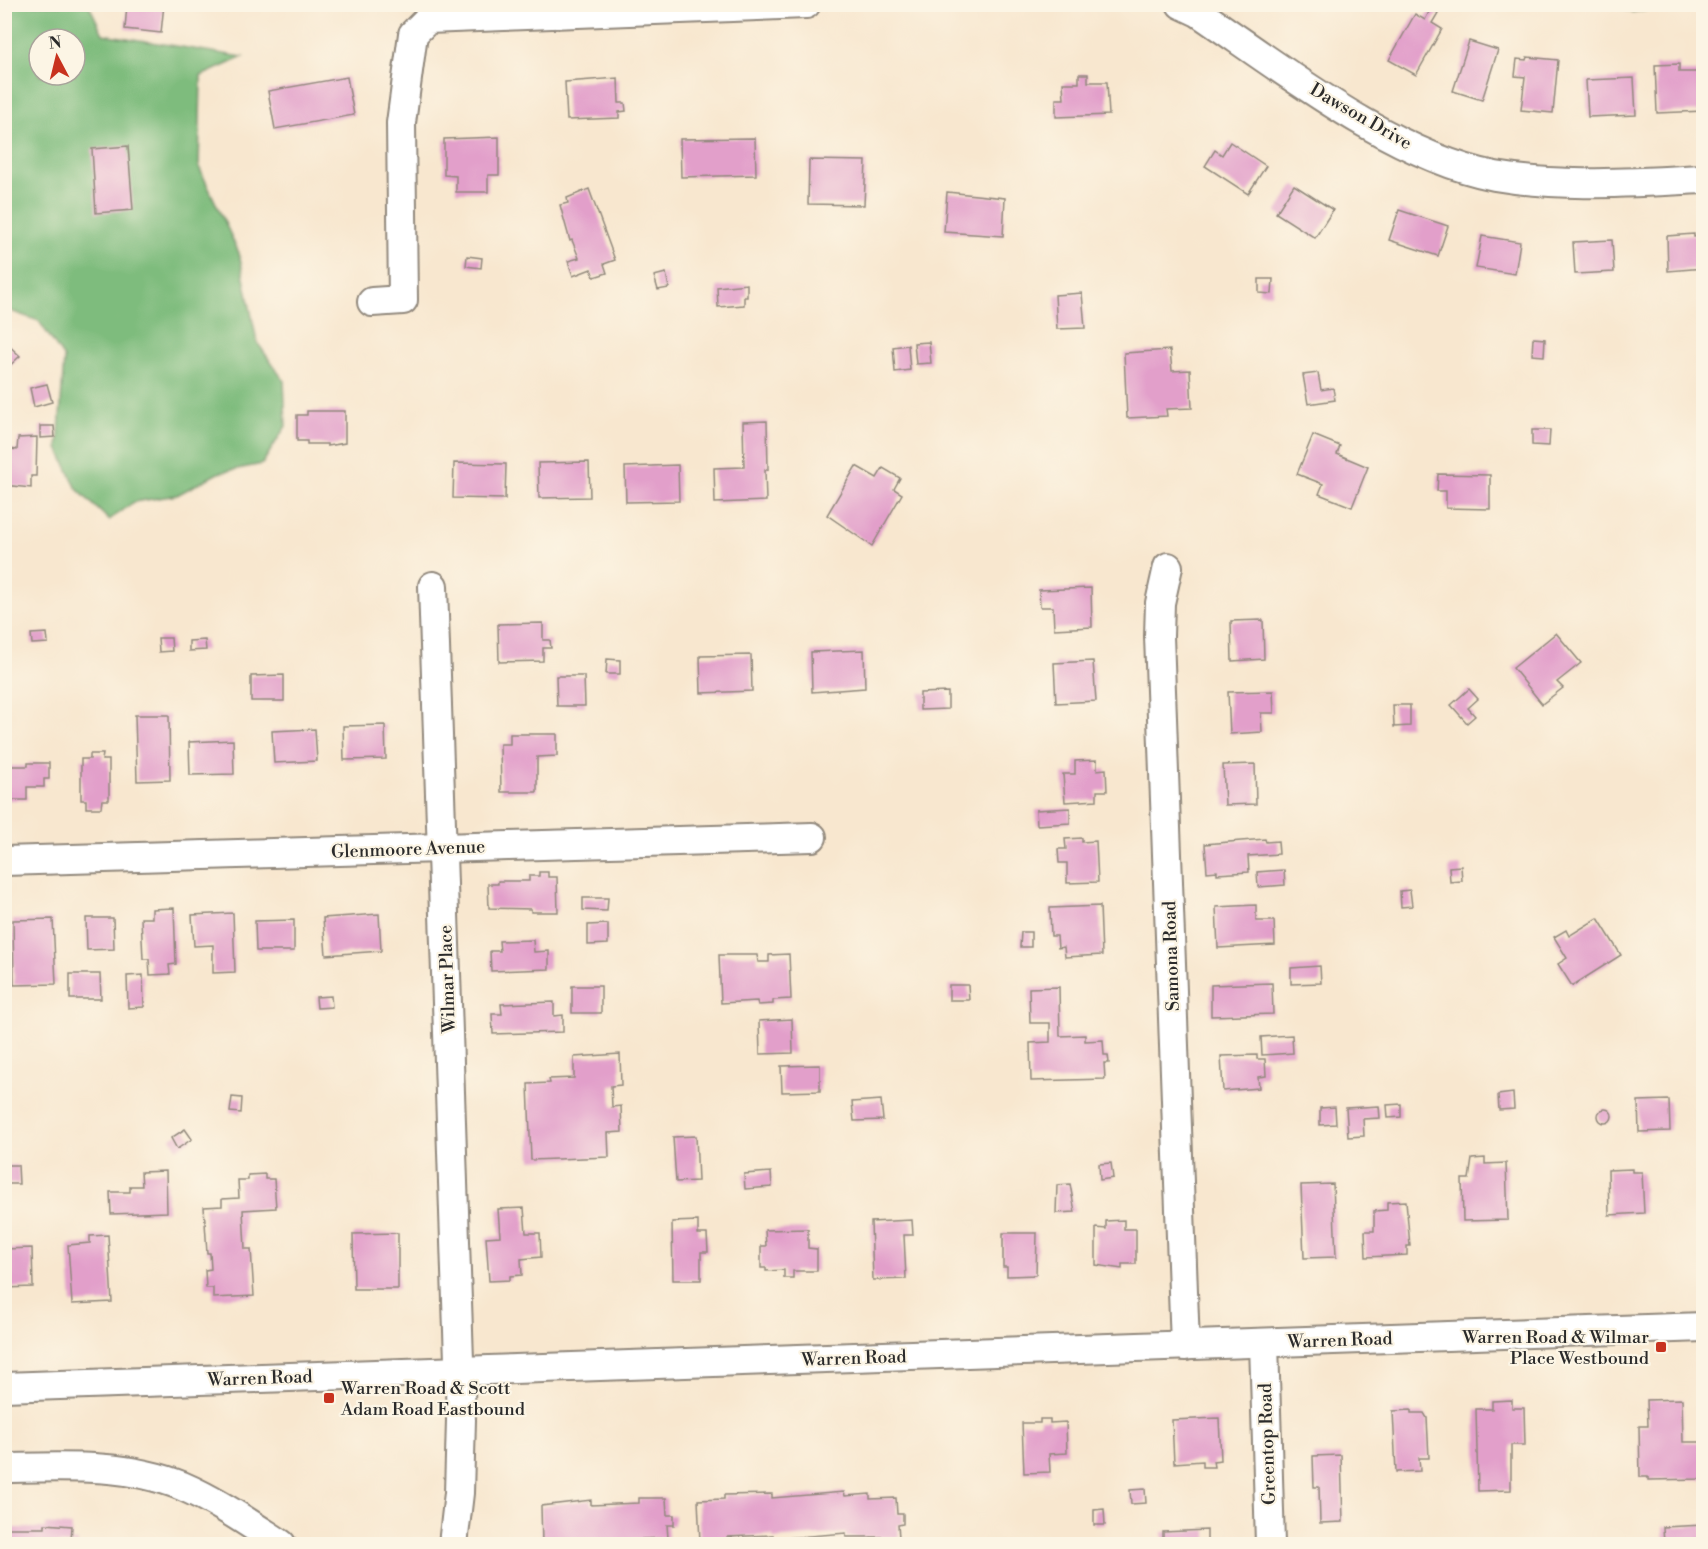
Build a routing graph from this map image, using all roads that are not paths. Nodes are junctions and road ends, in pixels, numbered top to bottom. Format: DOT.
graph roads {
  1 [pos="806,4"];
  2 [pos="1181,4"];
  3 [pos="580,9"];
  4 [pos="1704,179"];
  5 [pos="372,302"];
  6 [pos="1168,567"];
  7 [pos="433,586"];
  8 [pos="812,837"];
  9 [pos="442,848"];
  10 [pos="4,861"];
  11 [pos="1704,1327"];
  12 [pos="1264,1343"];
  13 [pos="1185,1346"];
  14 [pos="459,1371"];
  15 [pos="4,1387"];
  16 [pos="4,1468"];
  17 [pos="281,1545"];
  18 [pos="453,1545"];
  19 [pos="1270,1545"];
  1 -- 3 [label="street"];
  2 -- 4 [label="street, Dawson Drive"];
  3 -- 5 [label="street"];
  6 -- 13 [label="street, Samona Road"];
  7 -- 9 [label="street, Wilmar Place"];
  8 -- 9 [label="street, Glenmoore Avenue"];
  9 -- 10 [label="street, Glenmoore Avenue"];
  9 -- 14 [label="street, Wilmar Place"];
  11 -- 12 [label="street, Warren Road"];
  12 -- 13 [label="street, Warren Road"];
  12 -- 19 [label="street, Greentop Road"];
  13 -- 14 [label="street, Warren Road"];
  14 -- 15 [label="street, Warren Road"];
  14 -- 18 [label="street, Wilmar Place"];
  16 -- 17 [label="street"];
}
